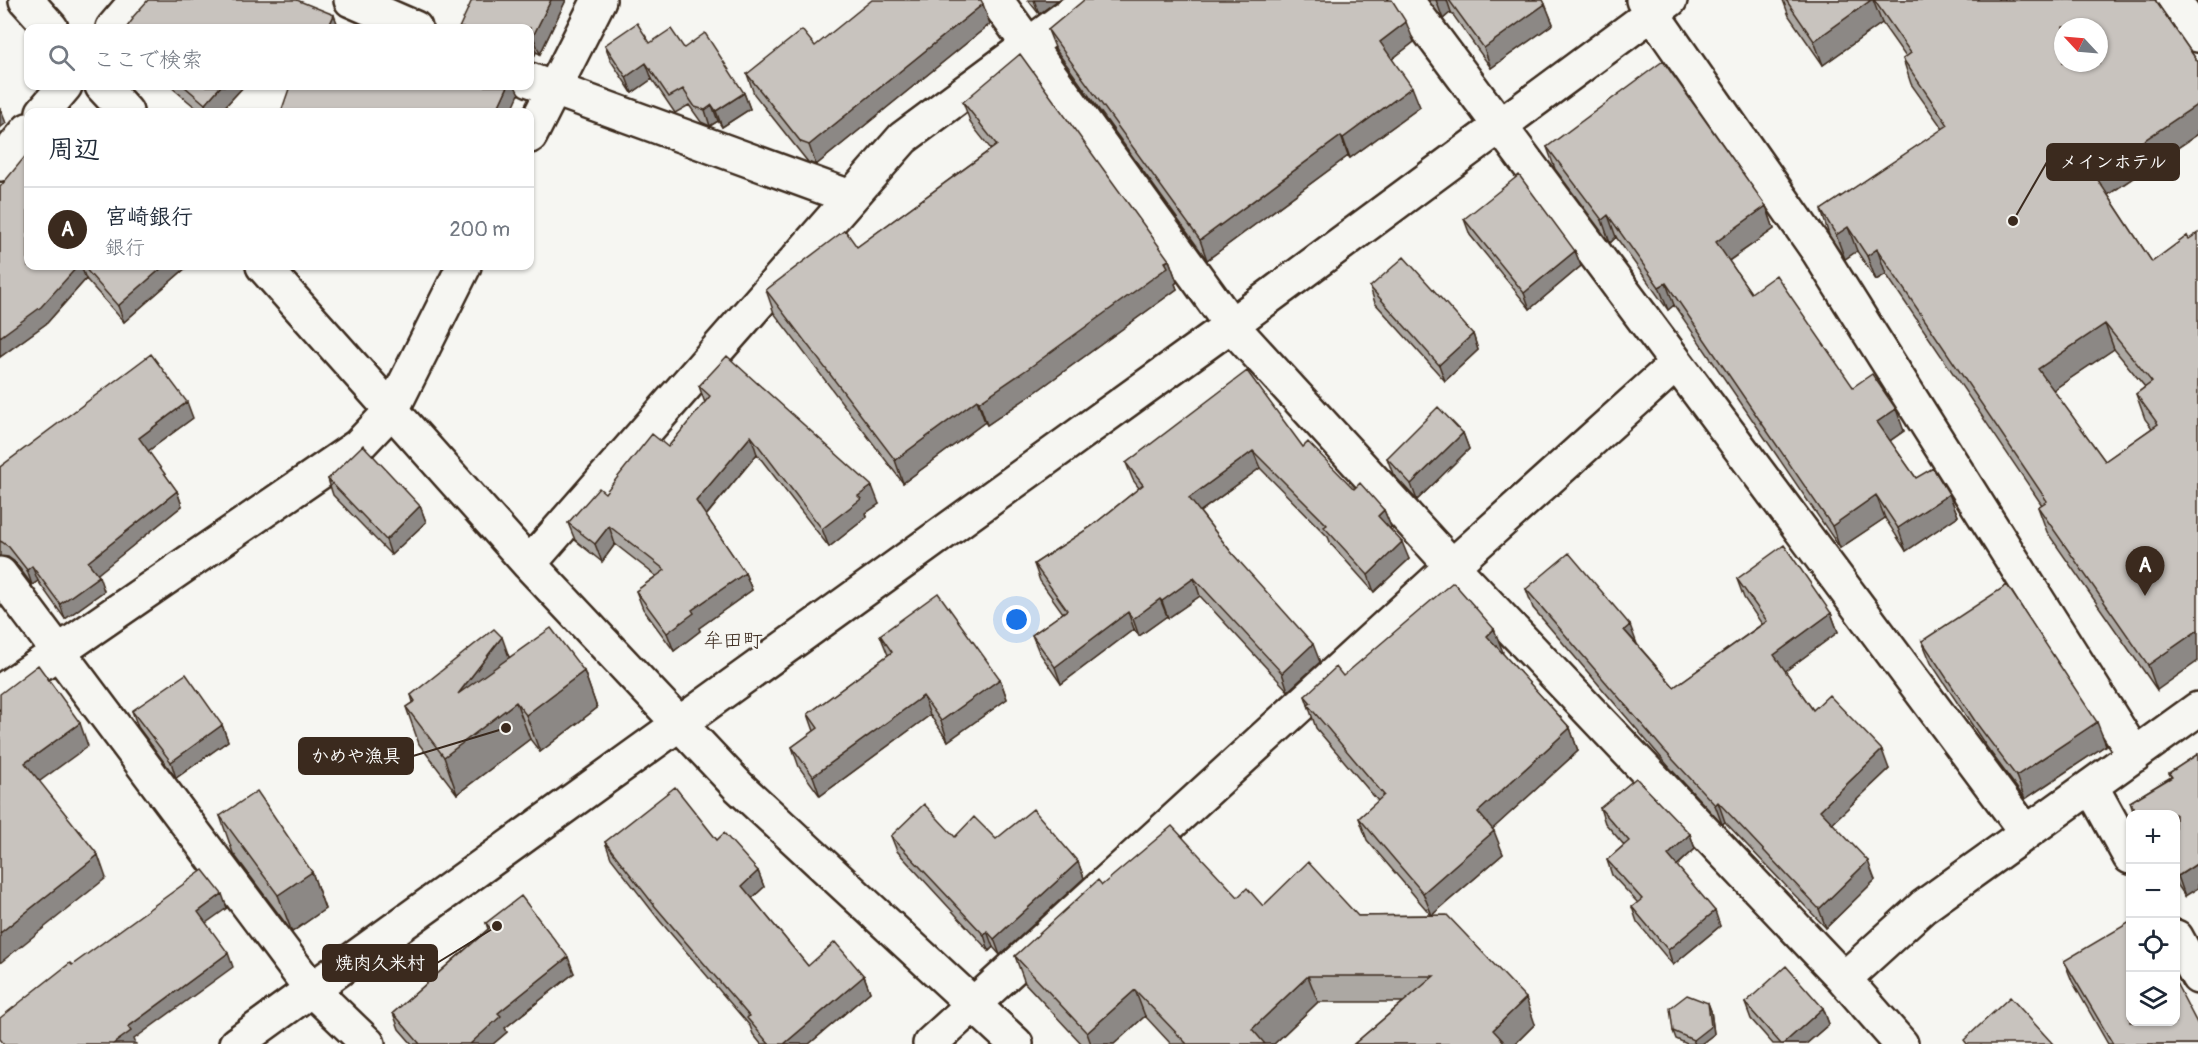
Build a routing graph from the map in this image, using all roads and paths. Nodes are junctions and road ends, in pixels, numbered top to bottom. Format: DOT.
graph roads {
  1 [pos="26,0"];
  2 [pos="137,0"];
  3 [pos="599,0"];
  4 [pos="996,0"];
  5 [pos="1089,0"];
  6 [pos="1407,0"];
  7 [pos="2173,0"];
  8 [pos="360,2"];
  9 [pos="1655,5"];
  10 [pos="47,24"];
  11 [pos="116,24"];
  12 [pos="407,24"];
  13 [pos="2198,35"];
  14 [pos="1027,44"];
  15 [pos="541,85"];
  16 [pos="62,90"];
  17 [pos="106,90"];
  18 [pos="46,108"];
  19 [pos="122,108"];
  20 [pos="534,117"];
  21 [pos="1500,125"];
  22 [pos="24,135"];
  23 [pos="0,164"];
  24 [pos="850,197"];
  25 [pos="267,270"];
  26 [pos="462,270"];
  27 [pos="1231,325"];
  28 [pos="1676,364"];
  29 [pos="392,410"];
  30 [pos="529,564"];
  31 [pos="1452,566"];
  32 [pos="0,574"];
  33 [pos="59,651"];
  34 [pos="0,692"];
  35 [pos="2198,709"];
  36 [pos="682,724"];
  37 [pos="2135,754"];
  38 [pos="2091,786"];
  39 [pos="2025,832"];
  40 [pos="2126,850"];
  41 [pos="2180,946"];
  42 [pos="2198,977"];
  43 [pos="1844,979"];
  44 [pos="312,990"];
  45 [pos="973,1004"];
  46 [pos="236,1044"];
  47 [pos="368,1044"];
  48 [pos="930,1044"];
  49 [pos="1016,1044"];
  50 [pos="1901,1044"];
  1 -- 10 [label="main road"];
  2 -- 11 [label="main road"];
  3 -- 15 [label="main road"];
  4 -- 14 [label="main road"];
  5 -- 14 [label="main road"];
  6 -- 21 [label="main road"];
  7 -- 13 [label="main road"];
  8 -- 12 [label="main road"];
  9 -- 21 [label="main road"];
  9 -- 37 [label="main road"];
  14 -- 24 [label="main road"];
  14 -- 27 [label="main road"];
  15 -- 20 [label="main road"];
  15 -- 24 [label="main road"];
  16 -- 18 [label="main road"];
  17 -- 19 [label="main road"];
  21 -- 27 [label="main road"];
  21 -- 28 [label="main road"];
  22 -- 23 [label="main road"];
  24 -- 30 [label="main road"];
  25 -- 29 [label="main road"];
  26 -- 29 [label="main road"];
  27 -- 31 [label="main road"];
  27 -- 36 [label="main road"];
  28 -- 31 [label="main road"];
  28 -- 39 [label="main road"];
  29 -- 30 [label="main road"];
  29 -- 33 [label="main road"];
  30 -- 36 [label="main road"];
  31 -- 43 [label="main road"];
  31 -- 45 [label="main road"];
  32 -- 33 [label="main road"];
  33 -- 34 [label="main road"];
  33 -- 44 [label="main road"];
  35 -- 37 [label="main road"];
  36 -- 44 [label="main road"];
  36 -- 45 [label="main road"];
  37 -- 38 [label="main road"];
  38 -- 39 [label="main road"];
  38 -- 40 [label="main road"];
  39 -- 43 [label="main road"];
  41 -- 42 [label="main road"];
  43 -- 50 [label="main road"];
  44 -- 46 [label="main road"];
  44 -- 47 [label="main road"];
  45 -- 48 [label="main road"];
  45 -- 49 [label="main road"];
}
